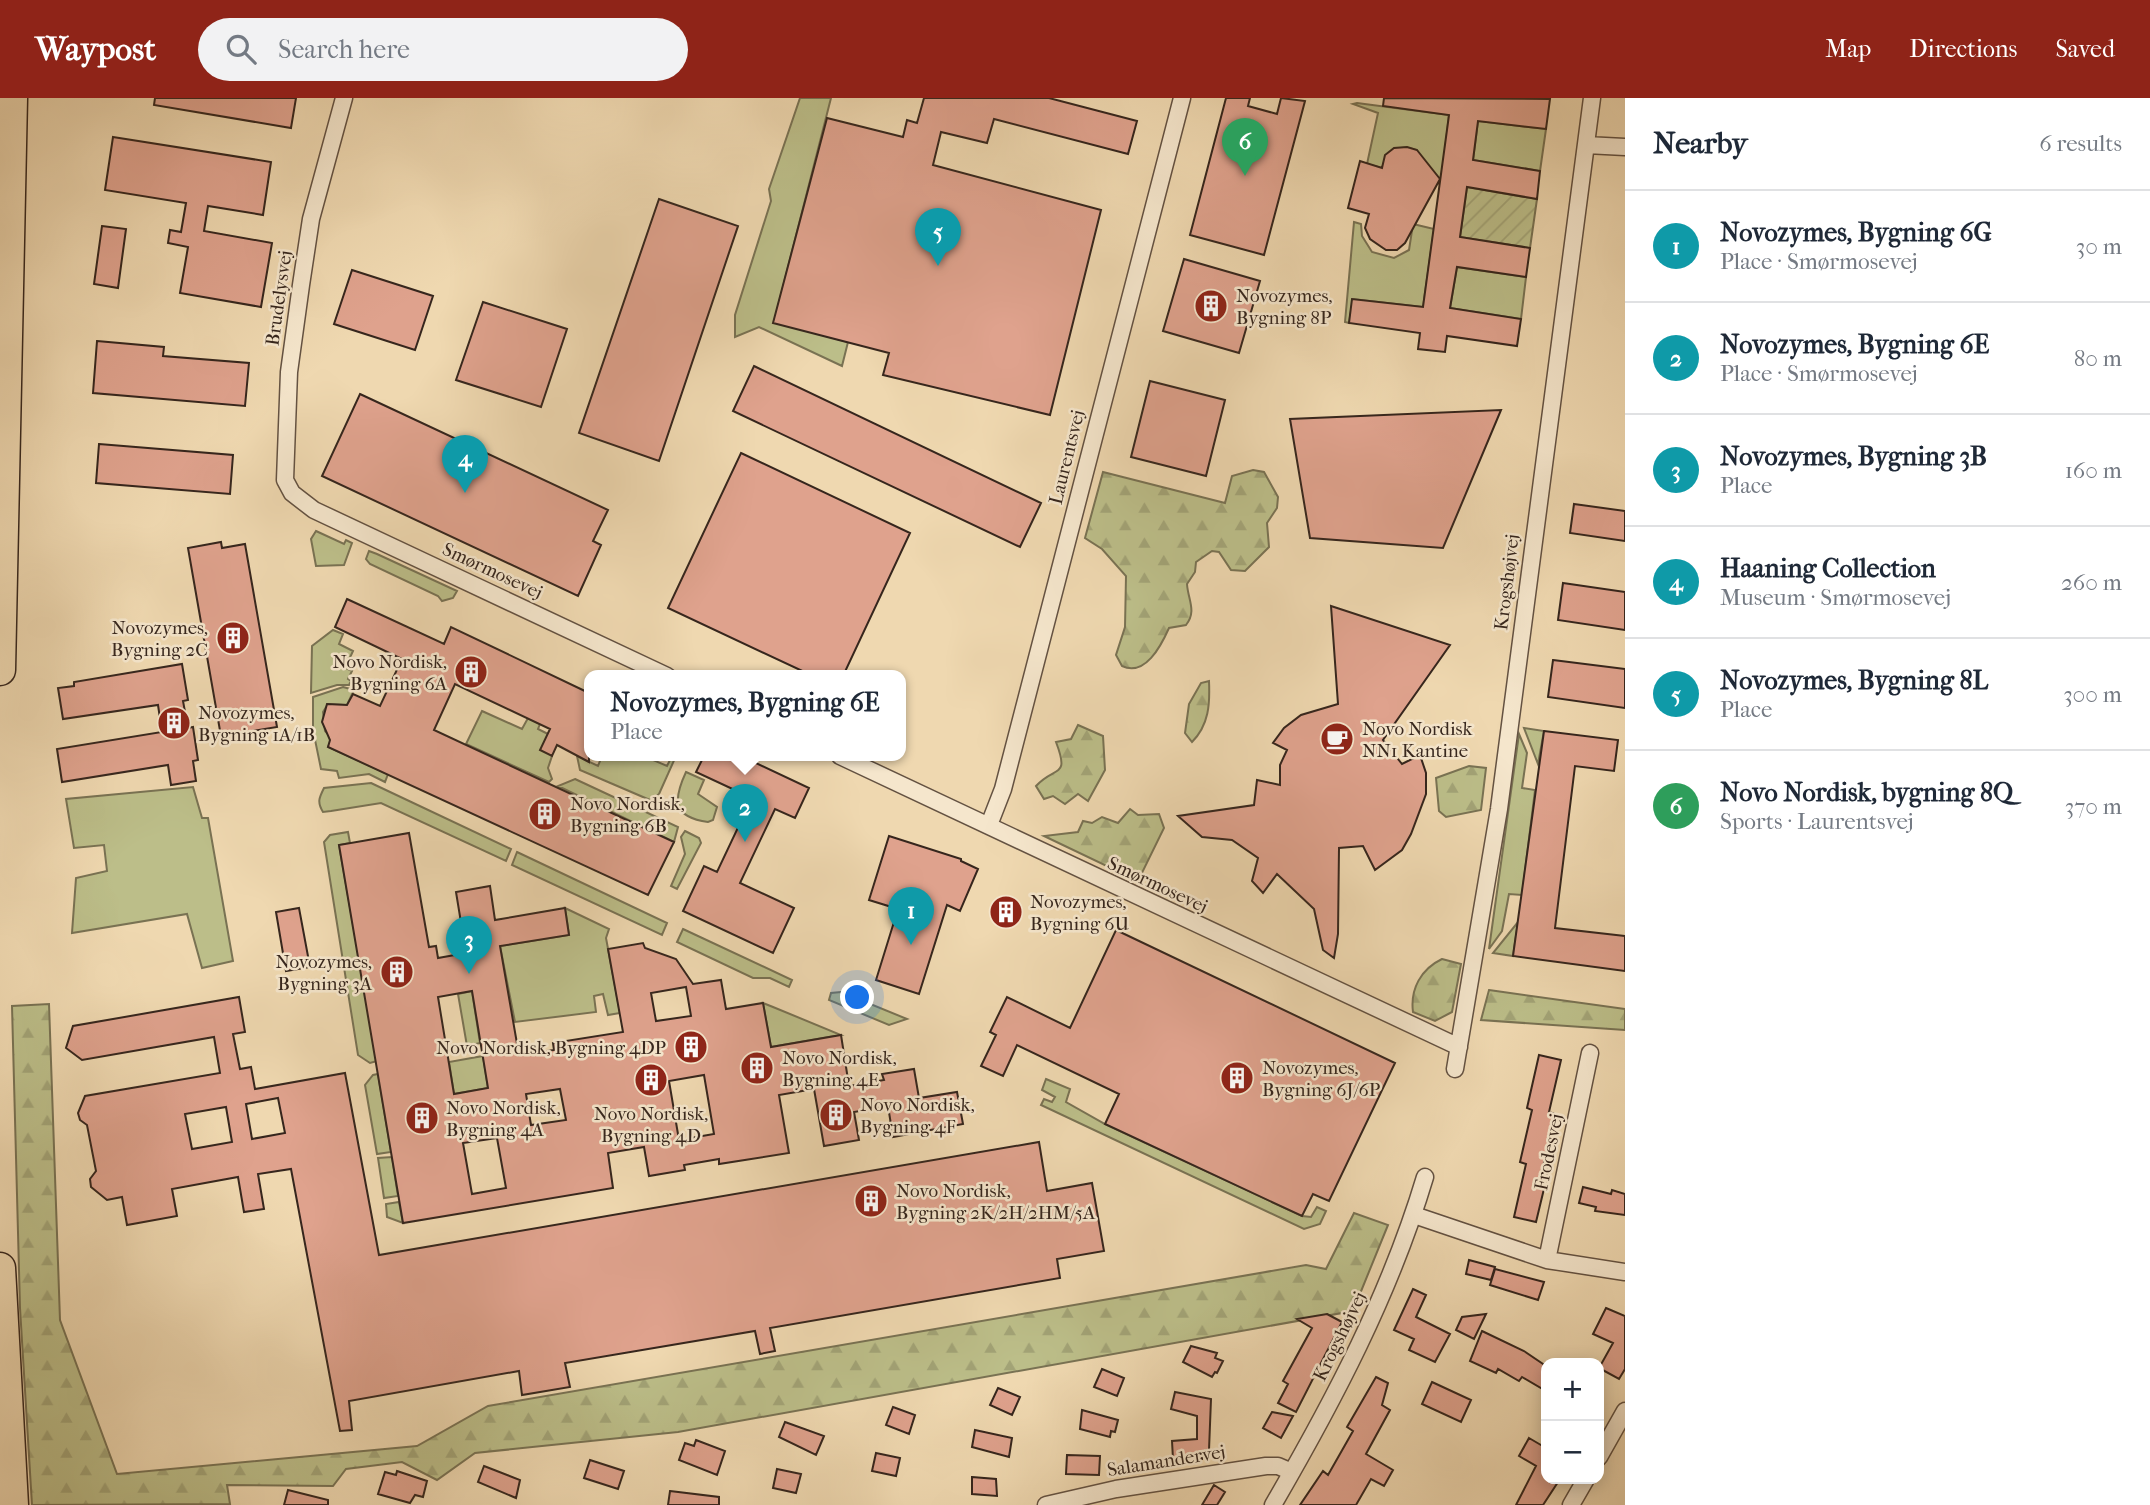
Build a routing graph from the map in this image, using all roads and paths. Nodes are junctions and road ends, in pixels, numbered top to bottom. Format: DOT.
graph roads {
  1 [pos="12,98"];
  2 [pos="344,98"];
  3 [pos="1182,98"];
  4 [pos="1592,98"];
  5 [pos="1586,145"];
  6 [pos="1625,147"];
  7 [pos="302,502"];
  8 [pos="0,670"];
  9 [pos="654,670"];
  10 [pos="851,761"];
  11 [pos="989,825"];
  12 [pos="1459,1047"];
  13 [pos="1590,1053"];
  14 [pos="1455,1069"];
  15 [pos="1425,1177"];
  16 [pos="1414,1215"];
  17 [pos="1547,1260"];
  18 [pos="0,1268"];
  19 [pos="1625,1272"];
  20 [pos="1625,1411"];
  21 [pos="1604,1448"];
  22 [pos="1292,1472"];
  23 [pos="1583,1484"];
  24 [pos="13,1505"];
  25 [pos="1046,1505"];
  26 [pos="1273,1505"];
  27 [pos="1571,1505"];
  1 -- 8 [label="highway"];
  2 -- 7 [label="street, Brudelysvej"];
  3 -- 11 [label="street, Laurentsvej"];
  4 -- 5 [label="street, Krogshøjvej"];
  5 -- 6 [label="street"];
  5 -- 12 [label="street, Krogshøjvej"];
  7 -- 9 [label="street, Smørmosevej"];
  10 -- 11 [label="street, Smørmosevej"];
  11 -- 12 [label="street, Smørmosevej"];
  12 -- 14 [label="street, Krogshøjvej"];
  13 -- 17 [label="street, Frodesvej"];
  15 -- 16 [label="street, Krogshøjvej"];
  16 -- 17 [label="street"];
  16 -- 22 [label="street, Krogshøjvej"];
  17 -- 19 [label="street"];
  18 -- 24 [label="highway"];
  20 -- 21 [label="street"];
  22 -- 25 [label="street, Salamandervej"];
  22 -- 26 [label="street, Krogshøjvej"];
  23 -- 27 [label="street"];
}
